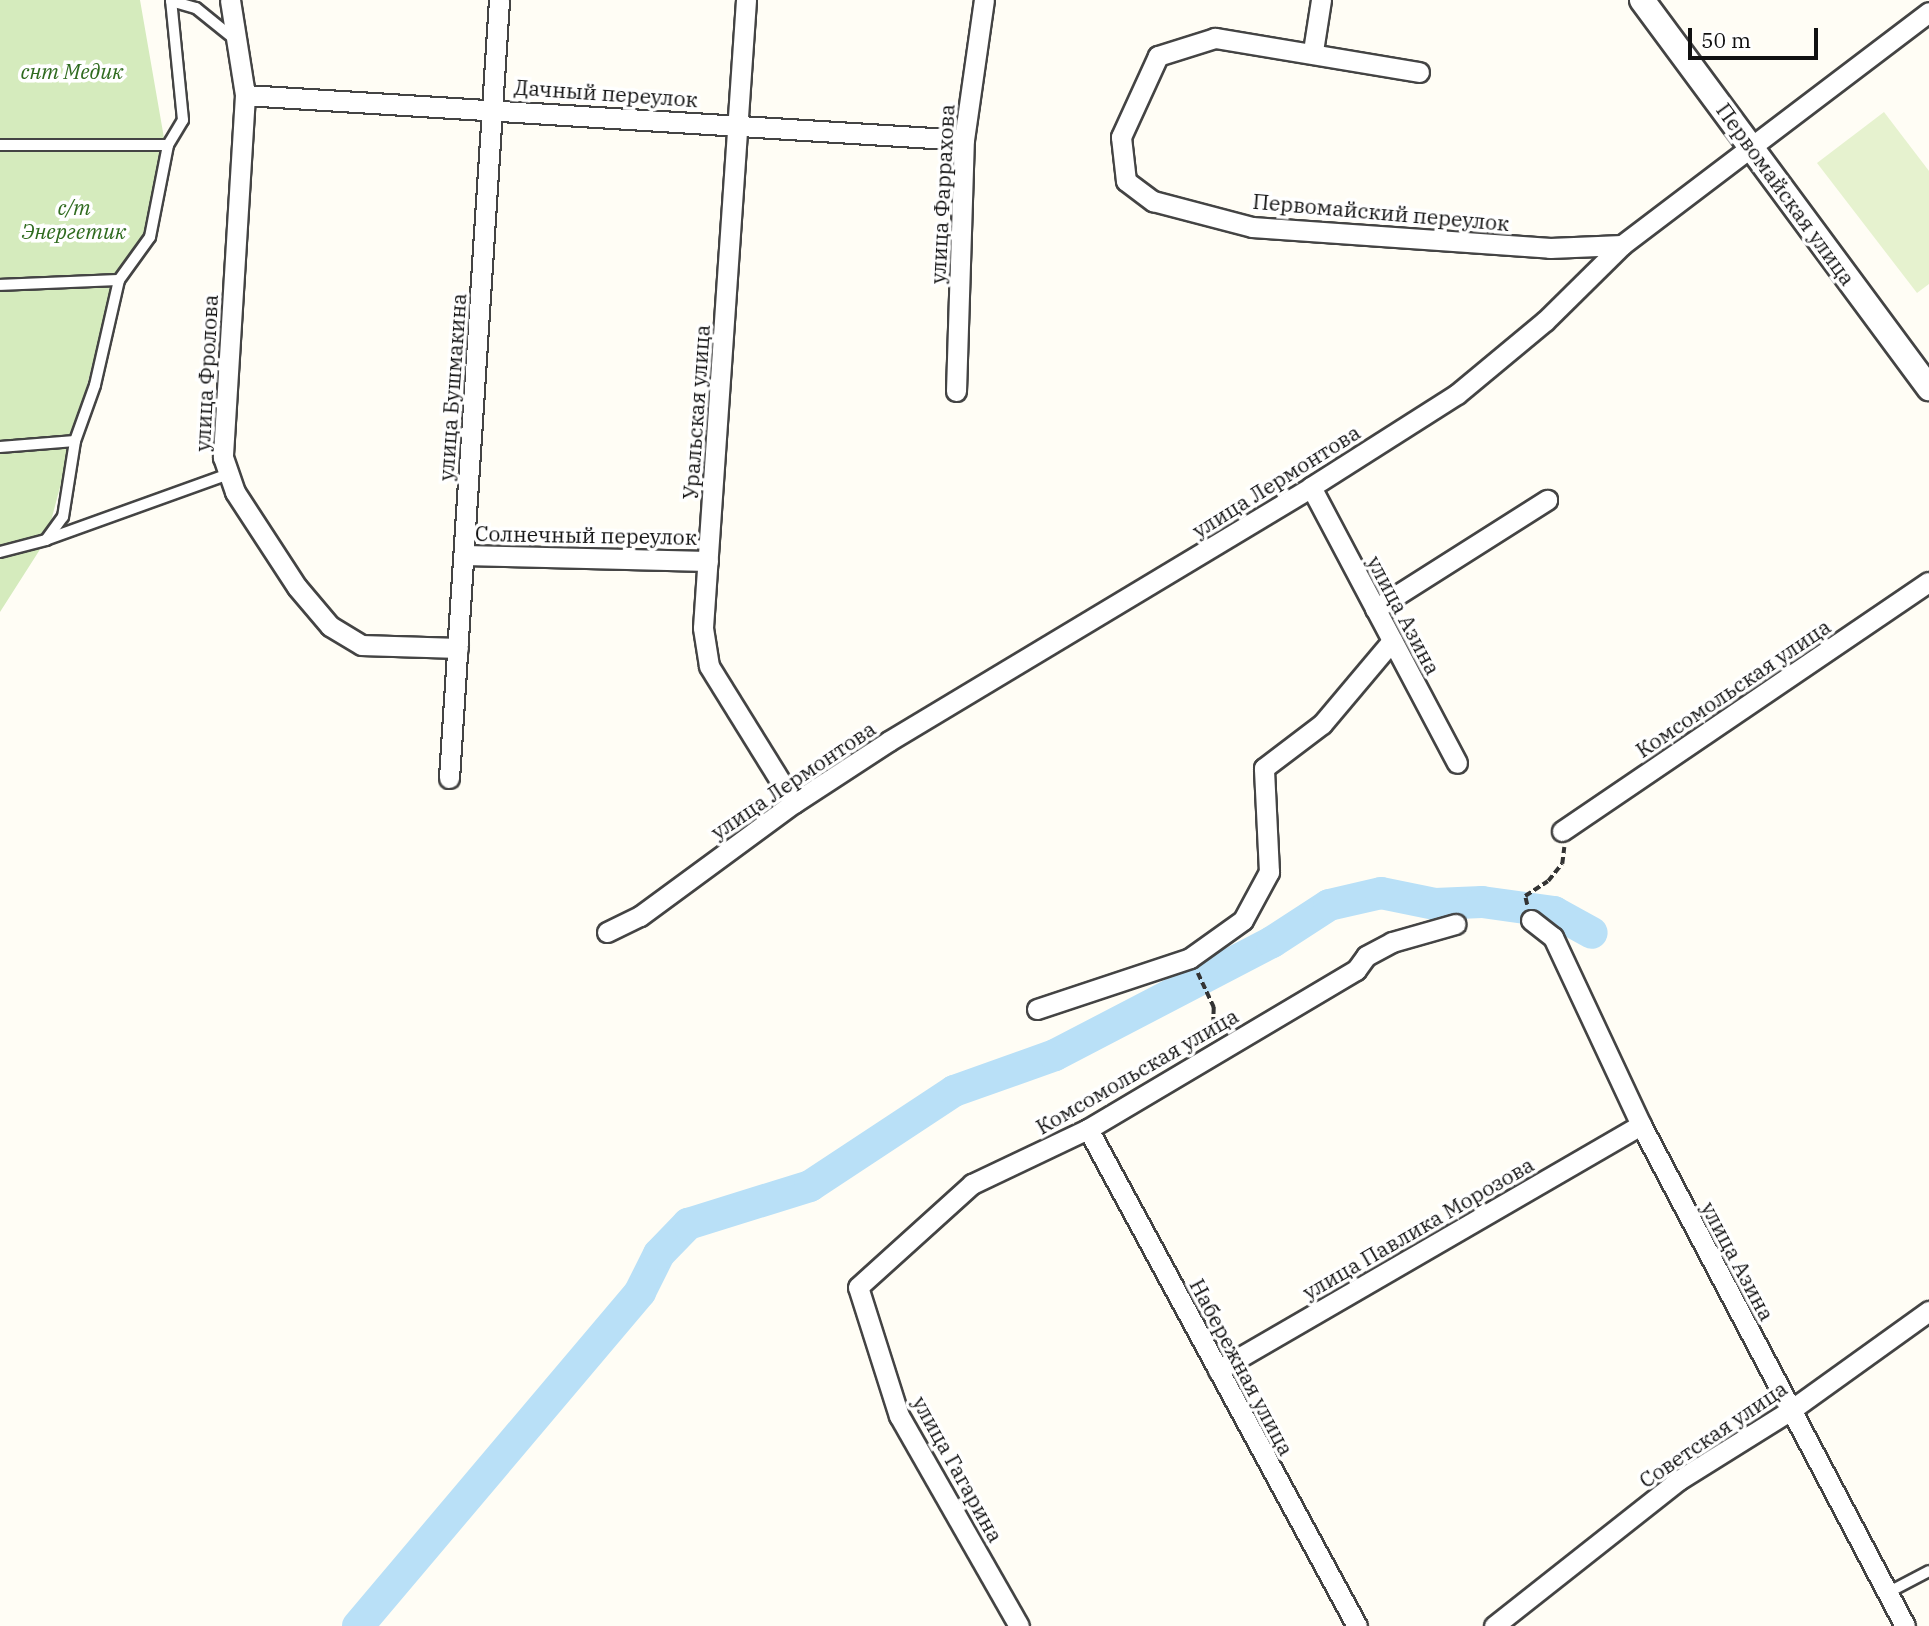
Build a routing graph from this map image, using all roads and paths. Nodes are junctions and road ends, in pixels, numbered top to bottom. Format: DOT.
graph roads {
  1 [pos="171,0"];
  2 [pos="230,0"];
  3 [pos="499,0"];
  4 [pos="746,0"];
  5 [pos="984,0"];
  6 [pos="1321,0"];
  7 [pos="1642,0"];
  8 [pos="1929,12"];
  9 [pos="236,41"];
  10 [pos="1313,51"];
  11 [pos="1419,72"];
  12 [pos="245,95"];
  13 [pos="494,108"];
  14 [pos="738,125"];
  15 [pos="964,140"];
  16 [pos="0,145"];
  17 [pos="168,145"];
  18 [pos="1753,149"];
  19 [pos="1622,245"];
  20 [pos="119,280"];
  21 [pos="0,285"];
  22 [pos="1929,388"];
  23 [pos="956,391"];
  24 [pos="75,440"];
  25 [pos="0,447"];
  26 [pos="229,474"];
  27 [pos="1311,488"];
  28 [pos="1547,500"];
  29 [pos="47,540"];
  30 [pos="1,553"];
  31 [pos="464,555"];
  32 [pos="708,561"];
  33 [pos="1929,582"];
  34 [pos="1375,609"];
  35 [pos="1392,641"];
  36 [pos="458,648"];
  37 [pos="1457,763"];
  38 [pos="449,778"];
  39 [pos="794,803"];
  40 [pos="1562,831"];
  41 [pos="1525,896"];
  42 [pos="1531,920"];
  43 [pos="1455,924"];
  44 [pos="607,932"];
  45 [pos="1197,972"];
  46 [pos="1037,1009"];
  47 [pos="1212,1055"];
  48 [pos="1641,1125"];
  49 [pos="1088,1129"];
  50 [pos="858,1287"];
  51 [pos="1929,1311"];
  52 [pos="1218,1370"];
  53 [pos="1791,1410"];
  54 [pos="1929,1571"];
  55 [pos="1887,1592"];
  56 [pos="1019,1626"];
  57 [pos="1357,1626"];
  58 [pos="1494,1626"];
  59 [pos="1905,1626"];
  1 -- 9 [label="lane"];
  1 -- 17 [label="lane"];
  2 -- 9 [label="street, улица Фролова"];
  3 -- 13 [label="street, улица Бушмакина"];
  4 -- 14 [label="street, Уральская улица"];
  5 -- 15 [label="street, улица Фаррахова"];
  6 -- 10 [label="street"];
  7 -- 18 [label="street, Первомайская улица"];
  8 -- 18 [label="street, улица Лермонтова"];
  9 -- 12 [label="street, улица Фролова"];
  10 -- 11 [label="street, Первомайский переулок"];
  10 -- 19 [label="street, Первомайский переулок"];
  12 -- 13 [label="street, Дачный переулок"];
  12 -- 26 [label="street, улица Фролова"];
  13 -- 14 [label="street, Дачный переулок"];
  13 -- 31 [label="street, улица Бушмакина"];
  14 -- 15 [label="street, Дачный переулок"];
  14 -- 32 [label="street, Уральская улица"];
  15 -- 23 [label="street, улица Фаррахова"];
  16 -- 17 [label="lane"];
  17 -- 20 [label="lane"];
  18 -- 19 [label="street, улица Лермонтова"];
  18 -- 22 [label="street, Первомайская улица"];
  19 -- 27 [label="street, улица Лермонтова"];
  20 -- 21 [label="lane"];
  20 -- 24 [label="lane"];
  24 -- 25 [label="lane"];
  24 -- 29 [label="lane"];
  26 -- 29 [label="lane"];
  26 -- 36 [label="street, улица Фролова"];
  27 -- 34 [label="street, улица Азина"];
  27 -- 39 [label="street, улица Лермонтова"];
  28 -- 34 [label="street"];
  29 -- 30 [label="lane"];
  31 -- 32 [label="street, Солнечный переулок"];
  31 -- 36 [label="street, улица Бушмакина"];
  32 -- 39 [label="street, Уральская улица"];
  33 -- 40 [label="street, Комсомольская улица"];
  34 -- 35 [label="street, улица Азина"];
  35 -- 37 [label="street, улица Азина"];
  35 -- 46 [label="street"];
  36 -- 38 [label="street, улица Бушмакина"];
  39 -- 44 [label="street, улица Лермонтова"];
  40 -- 41 [label="path"];
  42 -- 48 [label="street, улица Азина"];
  43 -- 47 [label="street, Комсомольская улица"];
  45 -- 47 [label="path"];
  47 -- 49 [label="street, Комсомольская улица"];
  48 -- 52 [label="street, улица Павлика Морозова"];
  48 -- 53 [label="street, улица Азина"];
  49 -- 50 [label="street, Комсомольская улица"];
  49 -- 52 [label="street, Набережная улица"];
  50 -- 56 [label="street, улица Гагарина"];
  51 -- 53 [label="street, Советская улица"];
  52 -- 57 [label="street, Набережная улица"];
  53 -- 55 [label="street, улица Азина"];
  53 -- 58 [label="street, Советская улица"];
  54 -- 55 [label="lane"];
  55 -- 59 [label="street, улица Азина"];
}
